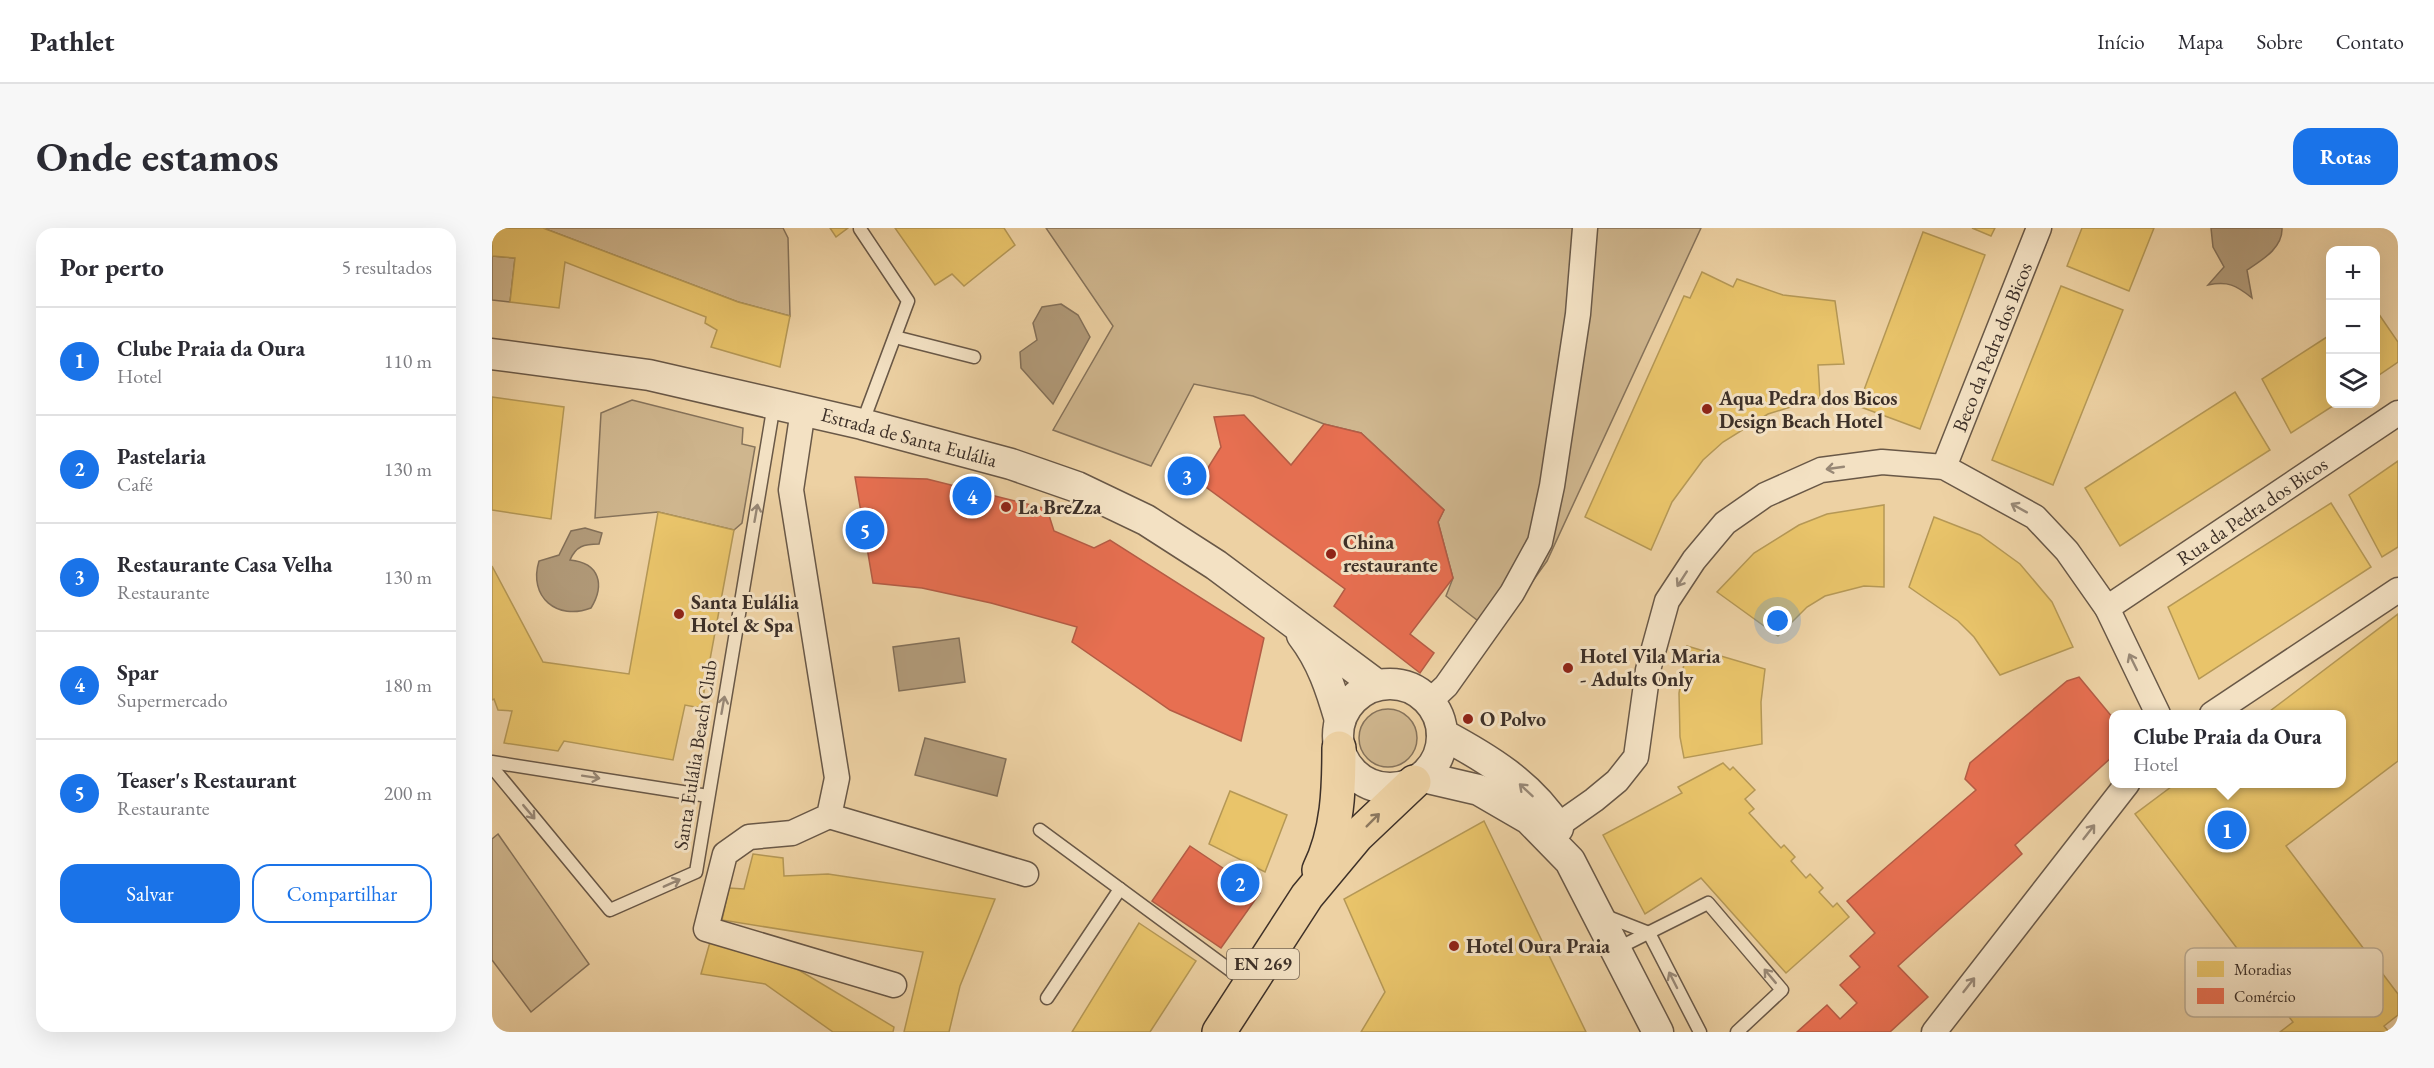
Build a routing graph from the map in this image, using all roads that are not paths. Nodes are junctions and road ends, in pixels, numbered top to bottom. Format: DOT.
graph roads {
  1 [pos="1585,228"];
  2 [pos="2039,228"];
  3 [pos="860,229"];
  4 [pos="895,337"];
  5 [pos="492,354"];
  6 [pos="974,357"];
  7 [pos="774,404"];
  8 [pos="803,410"];
  9 [pos="2398,413"];
  10 [pos="862,424"];
  11 [pos="1944,467"];
  12 [pos="2398,590"];
  13 [pos="2107,608"];
  14 [pos="1289,618"];
  15 [pos="1377,685"];
  16 [pos="1430,701"];
  17 [pos="2156,710"];
  18 [pos="2218,710"];
  19 [pos="1339,734"];
  20 [pos="1442,734"];
  21 [pos="492,762"];
  22 [pos="492,767"];
  23 [pos="1418,780"];
  24 [pos="2123,788"];
  25 [pos="708,796"];
  26 [pos="829,816"];
  27 [pos="1557,826"];
  28 [pos="1040,830"];
  29 [pos="1026,874"];
  30 [pos="1120,889"];
  31 [pos="1307,896"];
  32 [pos="1597,912"];
  33 [pos="1649,933"];
  34 [pos="1616,949"];
  35 [pos="1250,984"];
  36 [pos="894,985"];
  37 [pos="1047,998"];
  38 [pos="1219,1032"];
  39 [pos="1658,1032"];
  40 [pos="1700,1032"];
  41 [pos="1737,1032"];
  42 [pos="1934,1032"];
  1 -- 16 [label="street"];
  2 -- 11 [label="street, Beco da Pedra dos Bicos"];
  3 -- 4 [label="lane"];
  4 -- 6 [label="lane"];
  4 -- 10 [label="lane"];
  5 -- 7 [label="street, Estrada de Santa Eulália"];
  7 -- 8 [label="street, Estrada de Santa Eulália"];
  25 -- 7 [label="lane, Santa Eulália Beach Club, one-way"];
  8 -- 10 [label="street, Estrada de Santa Eulália"];
  8 -- 26 [label="street"];
  9 -- 13 [label="street, Rua da Pedra dos Bicos"];
  10 -- 14 [label="street, Estrada de Santa Eulália"];
  13 -- 11 [label="street, one-way"];
  11 -- 27 [label="street, one-way"];
  12 -- 18 [label="street"];
  17 -- 13 [label="street, one-way"];
  14 -- 15 [label="street, Estrada de Santa Eulália"];
  14 -- 19 [label="street, Estrada de Santa Eulália"];
  15 -- 16 [label="street"];
  15 -- 19 [label="street"];
  16 -- 20 [label="street"];
  19 -- 23 [label="street, Estrada de Santa Eulália"];
  19 -- 31 [label="main road, Estrada de Santa Eulália / EN 269"];
  20 -- 23 [label="street, Estrada de Santa Eulália"];
  27 -- 20 [label="street, one-way"];
  21 -- 25 [label="lane, one-way"];
  22 -- 25 [label="lane, Santa Eulália Beach Club, one-way"];
  31 -- 23 [label="main road, Estrada de Santa Eulália / EN 269, one-way"];
  23 -- 32 [label="street"];
  42 -- 24 [label="street, one-way"];
  26 -- 29 [label="street"];
  26 -- 36 [label="street"];
  27 -- 32 [label="street"];
  28 -- 30 [label="lane"];
  30 -- 35 [label="lane"];
  30 -- 37 [label="lane"];
  31 -- 35 [label="main road, Estrada de Santa Eulália / EN 269"];
  32 -- 33 [label="lane"];
  32 -- 34 [label="street"];
  33 -- 34 [label="lane"];
  40 -- 33 [label="lane, one-way"];
  41 -- 33 [label="lane, one-way"];
  34 -- 39 [label="street"];
  35 -- 38 [label="main road, Estrada de Santa Eulália / EN 269"];
}
